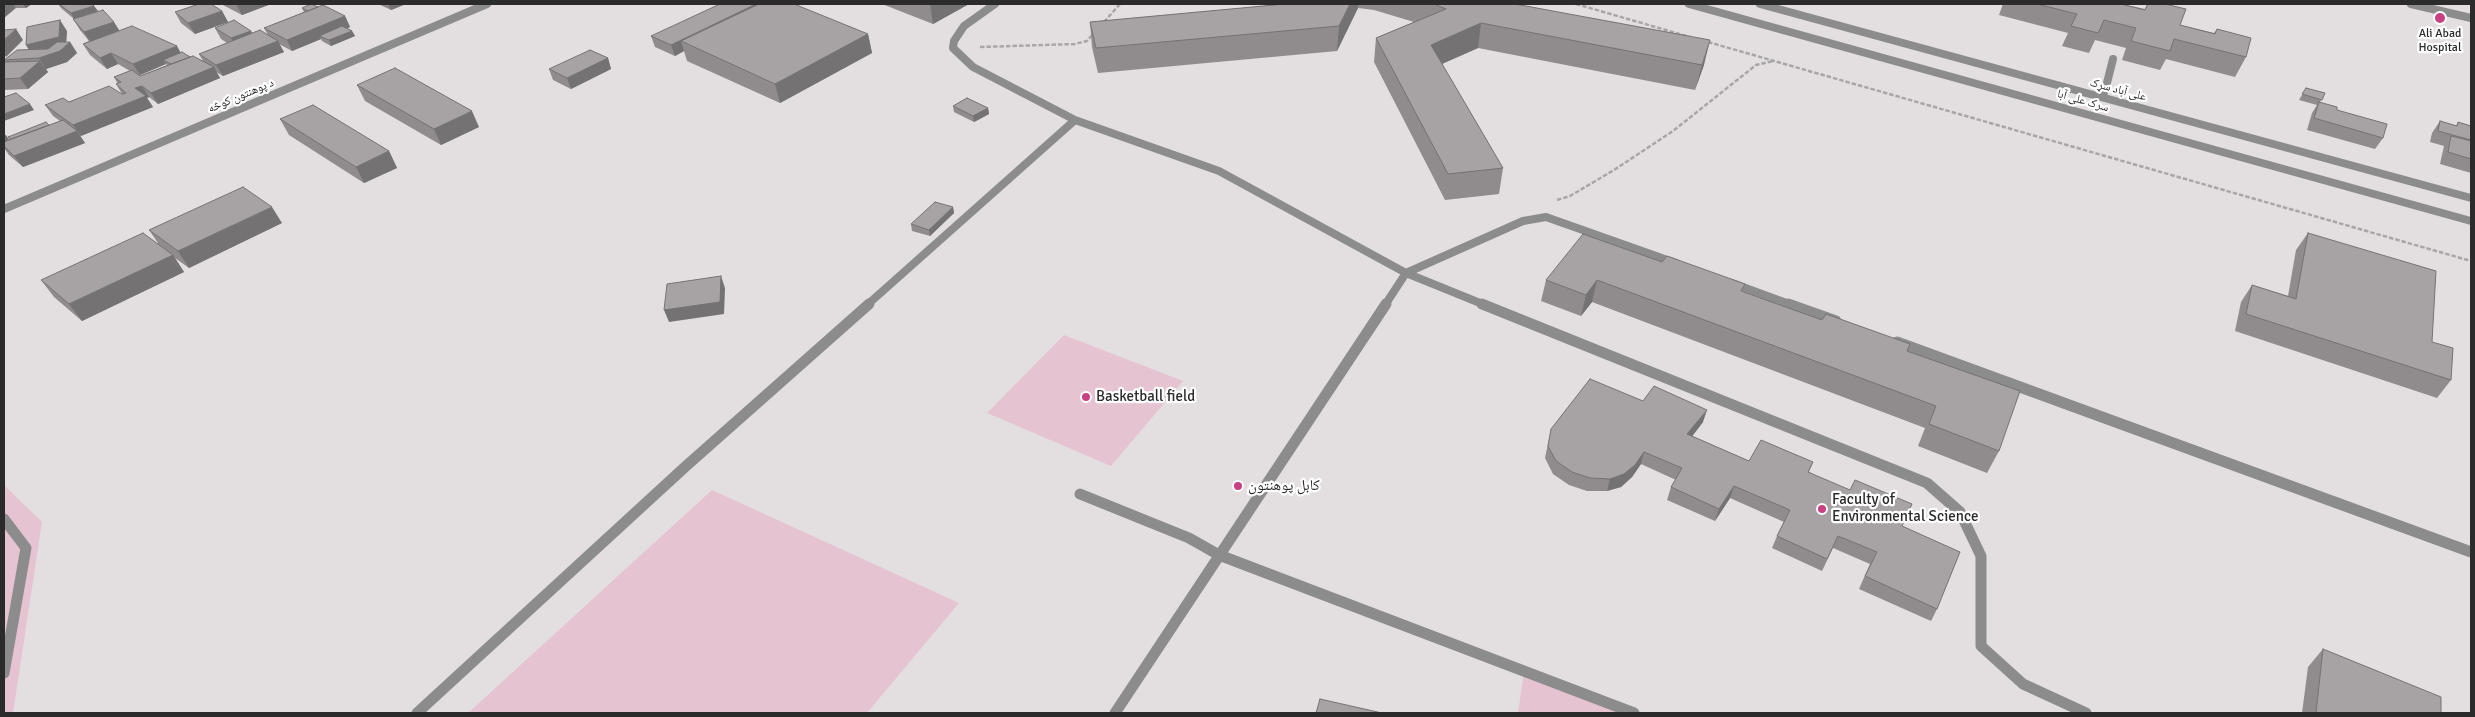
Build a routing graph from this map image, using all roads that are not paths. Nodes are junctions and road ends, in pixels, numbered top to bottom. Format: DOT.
graph roads {
  1 [pos="487,4"];
  2 [pos="996,4"];
  3 [pos="1689,4"];
  4 [pos="1760,4"];
  5 [pos="2411,4"];
  6 [pos="2471,18"];
  7 [pos="2113,59"];
  8 [pos="2100,96"];
  9 [pos="1075,120"];
  10 [pos="2471,198"];
  11 [pos="4,209"];
  12 [pos="2471,221"];
  13 [pos="1687,267"];
  14 [pos="1406,273"];
  15 [pos="1724,280"];
  16 [pos="1846,324"];
  17 [pos="1884,338"];
  18 [pos="1080,494"];
  19 [pos="4,519"];
  20 [pos="2471,552"];
  21 [pos="1219,555"];
  22 [pos="4,674"];
  23 [pos="417,713"];
  24 [pos="1115,713"];
  25 [pos="1634,713"];
  26 [pos="2086,713"];
  1 -- 11 [label="street, د پوهنتون کوڅه"];
  2 -- 9 [label="street"];
  3 -- 12 [label="street, سرک علی آبا"];
  4 -- 8 [label="street, علی آباد سړک"];
  5 -- 6 [label="street"];
  7 -- 8 [label="street"];
  8 -- 10 [label="street, علی آباد سړک"];
  9 -- 14 [label="street"];
  9 -- 23 [label="street"];
  13 -- 14 [label="street"];
  14 -- 21 [label="street"];
  14 -- 26 [label="street"];
  15 -- 16 [label="street"];
  17 -- 20 [label="street"];
  18 -- 21 [label="street"];
  19 -- 22 [label="street"];
  21 -- 24 [label="street"];
  21 -- 25 [label="street"];
}
